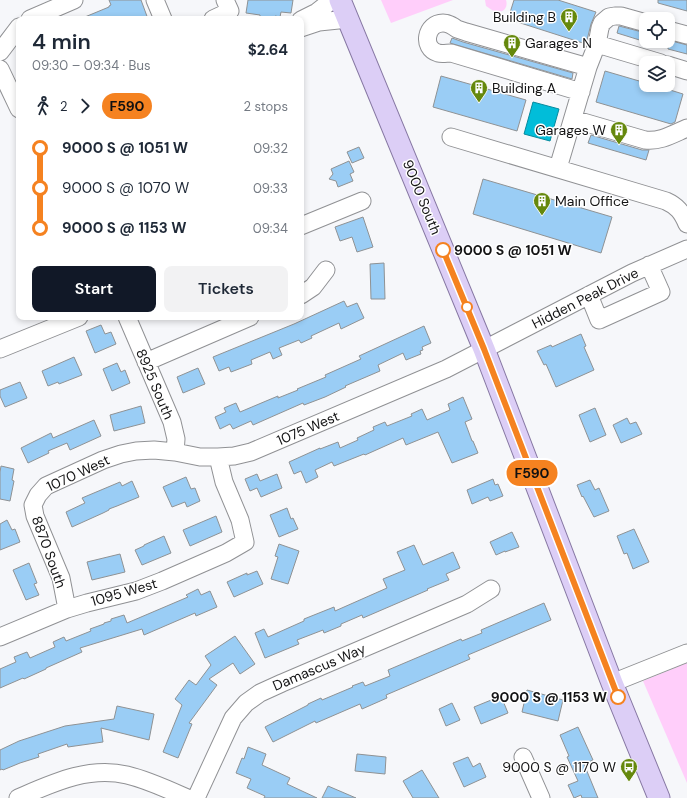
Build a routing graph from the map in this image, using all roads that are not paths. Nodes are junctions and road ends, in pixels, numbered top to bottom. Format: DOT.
graph roads {
  1 [pos="74,0"];
  2 [pos="225,0"];
  3 [pos="332,0"];
  4 [pos="158,1"];
  5 [pos="344,9"];
  6 [pos="37,16"];
  7 [pos="162,16"];
  8 [pos="220,16"];
  9 [pos="304,18"];
  10 [pos="639,22"];
  11 [pos="304,27"];
  12 [pos="16,31"];
  13 [pos="675,32"];
  14 [pos="687,35"];
  15 [pos="597,44"];
  16 [pos="0,52"];
  17 [pos="639,56"];
  18 [pos="588,67"];
  19 [pos="675,67"];
  20 [pos="0,68"];
  21 [pos="687,71"];
  22 [pos="581,92"];
  23 [pos="16,103"];
  24 [pos="573,119"];
  25 [pos="687,128"];
  26 [pos="451,137"];
  27 [pos="558,168"];
  28 [pos="362,201"];
  29 [pos="686,219"];
  30 [pos="304,225"];
  31 [pos="687,249"];
  32 [pos="649,265"];
  33 [pos="326,270"];
  34 [pos="304,293"];
  35 [pos="589,295"];
  36 [pos="72,320"];
  37 [pos="128,320"];
  38 [pos="243,320"];
  39 [pos="0,349"];
  40 [pos="484,349"];
  41 [pos="146,362"];
  42 [pos="175,452"];
  43 [pos="121,454"];
  44 [pos="218,457"];
  45 [pos="38,495"];
  46 [pos="492,589"];
  47 [pos="67,609"];
  48 [pos="0,637"];
  49 [pos="687,653"];
  50 [pos="612,682"];
  51 [pos="523,757"];
  52 [pos="18,798"];
  53 [pos="187,798"];
  54 [pos="196,798"];
  55 [pos="541,798"];
  56 [pos="659,798"];
  1 -- 6 [label="street"];
  2 -- 8 [label="street"];
  3 -- 9 [label="street"];
  4 -- 7 [label="street"];
  5 -- 11 [label="street"];
  5 -- 40 [label="main road, 9000 South"];
  10 -- 15 [label="street"];
  12 -- 16 [label="street"];
  13 -- 14 [label="street"];
  15 -- 17 [label="street"];
  15 -- 18 [label="street"];
  18 -- 22 [label="street"];
  18 -- 22 [label="street"];
  19 -- 21 [label="street"];
  20 -- 23 [label="street"];
  22 -- 24 [label="street"];
  24 -- 25 [label="street"];
  24 -- 27 [label="street"];
  26 -- 27 [label="street"];
  27 -- 29 [label="street"];
  28 -- 30 [label="street"];
  31 -- 32 [label="street, Hidden Peak Drive"];
  32 -- 35 [label="street, Hidden Peak Drive"];
  32 -- 35 [label="street"];
  33 -- 34 [label="street"];
  35 -- 40 [label="street, Hidden Peak Drive"];
  36 -- 39 [label="street"];
  37 -- 41 [label="street, 8925 South"];
  38 -- 41 [label="street"];
  40 -- 44 [label="street, 1075 West"];
  40 -- 50 [label="main road, 9000 South"];
  41 -- 42 [label="street, 8925 South"];
  42 -- 43 [label="street, 1075 West"];
  42 -- 44 [label="street, 1075 West"];
  43 -- 45 [label="street, 1070 West"];
  44 -- 47 [label="street, 1095 West"];
  45 -- 47 [label="street, 8870 South"];
  46 -- 54 [label="street, Damascus Way"];
  47 -- 48 [label="street, 1095 West"];
  49 -- 50 [label="street"];
  50 -- 56 [label="main road, 9000 South"];
  51 -- 55 [label="street"];
  52 -- 53 [label="street"];
}
